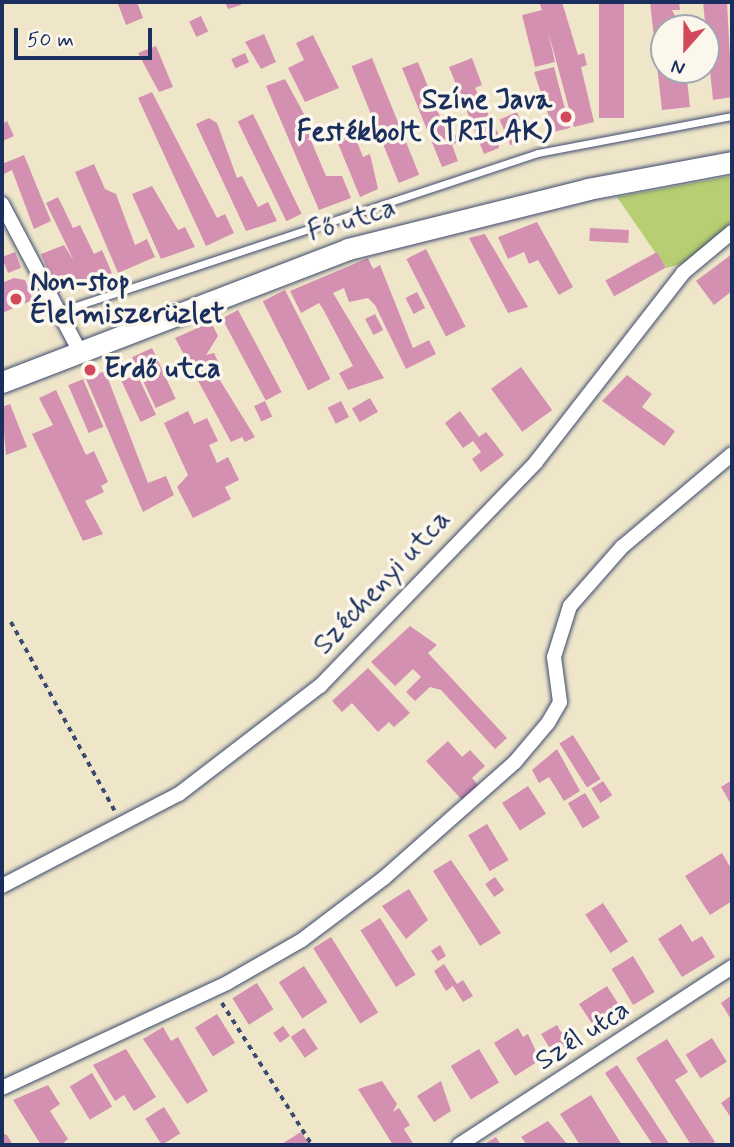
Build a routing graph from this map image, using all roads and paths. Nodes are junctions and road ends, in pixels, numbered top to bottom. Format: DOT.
graph roads {
  1 [pos="732,116"];
  2 [pos="732,162"];
  3 [pos="2,204"];
  4 [pos="732,232"];
  5 [pos="61,312"];
  6 [pos="80,352"];
  7 [pos="2,382"];
  8 [pos="732,454"];
  9 [pos="11,622"];
  10 [pos="123,825"];
  11 [pos="2,886"];
  12 [pos="732,967"];
  13 [pos="213,989"];
  14 [pos="2,1088"];
  15 [pos="312,1145"];
  16 [pos="459,1145"];
  1 -- 5 [label="lane, Fő utca"];
  2 -- 6 [label="main road, Fő utca"];
  3 -- 5 [label="street"];
  4 -- 10 [label="street, Széchenyi utca"];
  5 -- 6 [label="street"];
  6 -- 7 [label="main road, Fő utca"];
  8 -- 13 [label="street"];
  9 -- 10 [label="path"];
  10 -- 11 [label="street, Széchenyi utca"];
  12 -- 16 [label="street, Szél utca"];
  13 -- 14 [label="street"];
  13 -- 15 [label="path"];
}
